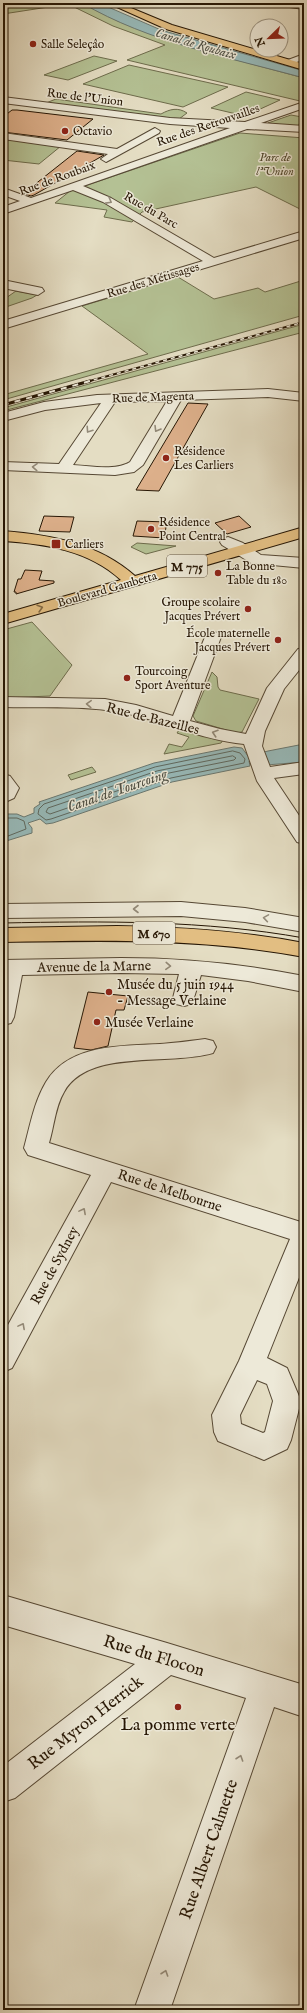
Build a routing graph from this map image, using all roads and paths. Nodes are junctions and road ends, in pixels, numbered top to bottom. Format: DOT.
graph roads {
  1 [pos="275,3"];
  2 [pos="118,4"];
  3 [pos="304,6"];
  4 [pos="249,47"];
  5 [pos="304,57"];
  6 [pos="286,58"];
  7 [pos="293,60"];
  8 [pos="304,63"];
  9 [pos="304,67"];
  10 [pos="5,105"];
  11 [pos="304,105"];
  12 [pos="244,126"];
  13 [pos="304,127"];
  14 [pos="155,131"];
  15 [pos="3,136"];
  16 [pos="118,152"];
  17 [pos="94,165"];
  18 [pos="120,169"];
  19 [pos="73,186"];
  20 [pos="3,191"];
  21 [pos="30,201"];
  22 [pos="3,211"];
  23 [pos="304,234"];
  24 [pos="213,262"];
  25 [pos="3,284"];
  26 [pos="38,291"];
  27 [pos="3,326"];
  28 [pos="177,396"];
  29 [pos="304,397"];
  30 [pos="111,398"];
  31 [pos="3,417"];
  32 [pos="3,466"];
  33 [pos="63,469"];
  34 [pos="304,521"];
  35 [pos="304,532"];
  36 [pos="3,536"];
  37 [pos="3,546"];
  38 [pos="235,546"];
  39 [pos="304,563"];
  40 [pos="128,577"];
  41 [pos="109,582"];
  42 [pos="3,607"];
  43 [pos="3,619"];
  44 [pos="213,637"];
  45 [pos="304,653"];
  46 [pos="3,702"];
  47 [pos="180,722"];
  48 [pos="257,758"];
  49 [pos="304,768"];
  50 [pos="304,838"];
  51 [pos="3,911"];
  52 [pos="304,925"];
  53 [pos="3,935"];
  54 [pos="3,944"];
  55 [pos="304,950"];
  56 [pos="304,960"];
  57 [pos="192,967"];
  58 [pos="8,968"];
  59 [pos="304,984"];
  60 [pos="184,998"];
  61 [pos="3,1017"];
  62 [pos="205,1046"];
  63 [pos="106,1169"];
  64 [pos="304,1234"];
  65 [pos="3,1360"];
  66 [pos="251,1364"];
  67 [pos="3,1610"];
  68 [pos="167,1658"];
  69 [pos="264,1689"];
  70 [pos="304,1701"];
  71 [pos="3,1786"];
  72 [pos="152,2010"];
  1 -- 3 [label="street"];
  2 -- 4 [label="main road"];
  2 -- 9 [label="main road"];
  5 -- 7 [label="street"];
  6 -- 7 [label="main road"];
  7 -- 8 [label="main road"];
  10 -- 12 [label="street, Rue de l'Union"];
  11 -- 12 [label="street, Rue des Retrouvailles"];
  12 -- 13 [label="street, Rue de l'Union"];
  12 -- 18 [label="street, Rue des Retrouvailles"];
  14 -- 16 [label="street"];
  15 -- 16 [label="street"];
  16 -- 17 [label="street"];
  18 -- 19 [label="street, Rue de Roubaix"];
  19 -- 21 [label="street, Rue de Roubaix"];
  19 -- 24 [label="street, Rue du Parc, one-way"];
  20 -- 21 [label="street"];
  21 -- 22 [label="street, Rue de Roubaix"];
  23 -- 24 [label="street, Rue des Métissages"];
  24 -- 27 [label="street, Rue des Métissages"];
  25 -- 26 [label="street"];
  28 -- 29 [label="street, Rue de Magenta"];
  28 -- 30 [label="street, Rue de Magenta"];
  28 -- 33 [label="street, one-way"];
  30 -- 31 [label="street, Rue de Magenta"];
  30 -- 33 [label="street, one-way"];
  33 -- 32 [label="street, one-way"];
  34 -- 38 [label="main road, Boulevard Gambetta / M 775"];
  35 -- 38 [label="main road, Boulevard Gambetta / M 775"];
  36 -- 40 [label="main road"];
  37 -- 41 [label="main road"];
  38 -- 39 [label="street"];
  38 -- 40 [label="main road, Boulevard Gambetta / M 775"];
  40 -- 41 [label="main road, Boulevard Gambetta / M 775"];
  41 -- 42 [label="main road, Boulevard Gambetta / M 775"];
  43 -- 41 [label="main road, Boulevard Gambetta / M 775, one-way"];
  44 -- 47 [label="street"];
  45 -- 48 [label="street"];
  47 -- 46 [label="street, Rue de Bazeilles, one-way"];
  48 -- 47 [label="street, Rue de Bazeilles, one-way"];
  48 -- 49 [label="street, Rue de Bazeilles"];
  48 -- 50 [label="street"];
  52 -- 51 [label="street, one-way"];
  53 -- 55 [label="main road, M 670"];
  54 -- 56 [label="main road, Avenue de la Marne / M 670"];
  58 -- 57 [label="street, Avenue de la Marne, one-way"];
  57 -- 59 [label="street, Avenue de la Marne"];
  57 -- 60 [label="street"];
  58 -- 61 [label="street"];
  62 -- 63 [label="street, Rue de Melbourne"];
  63 -- 64 [label="street, Rue de Melbourne"];
  65 -- 63 [label="street, Rue de Sydney, one-way"];
  64 -- 66 [label="street"];
  67 -- 68 [label="street, Rue du Flocon"];
  68 -- 69 [label="street, Rue du Flocon"];
  68 -- 71 [label="street, Rue Myron Herrick"];
  69 -- 70 [label="street, Rue du Flocon"];
  72 -- 69 [label="street, Rue Albert Calmette, one-way"];
}
